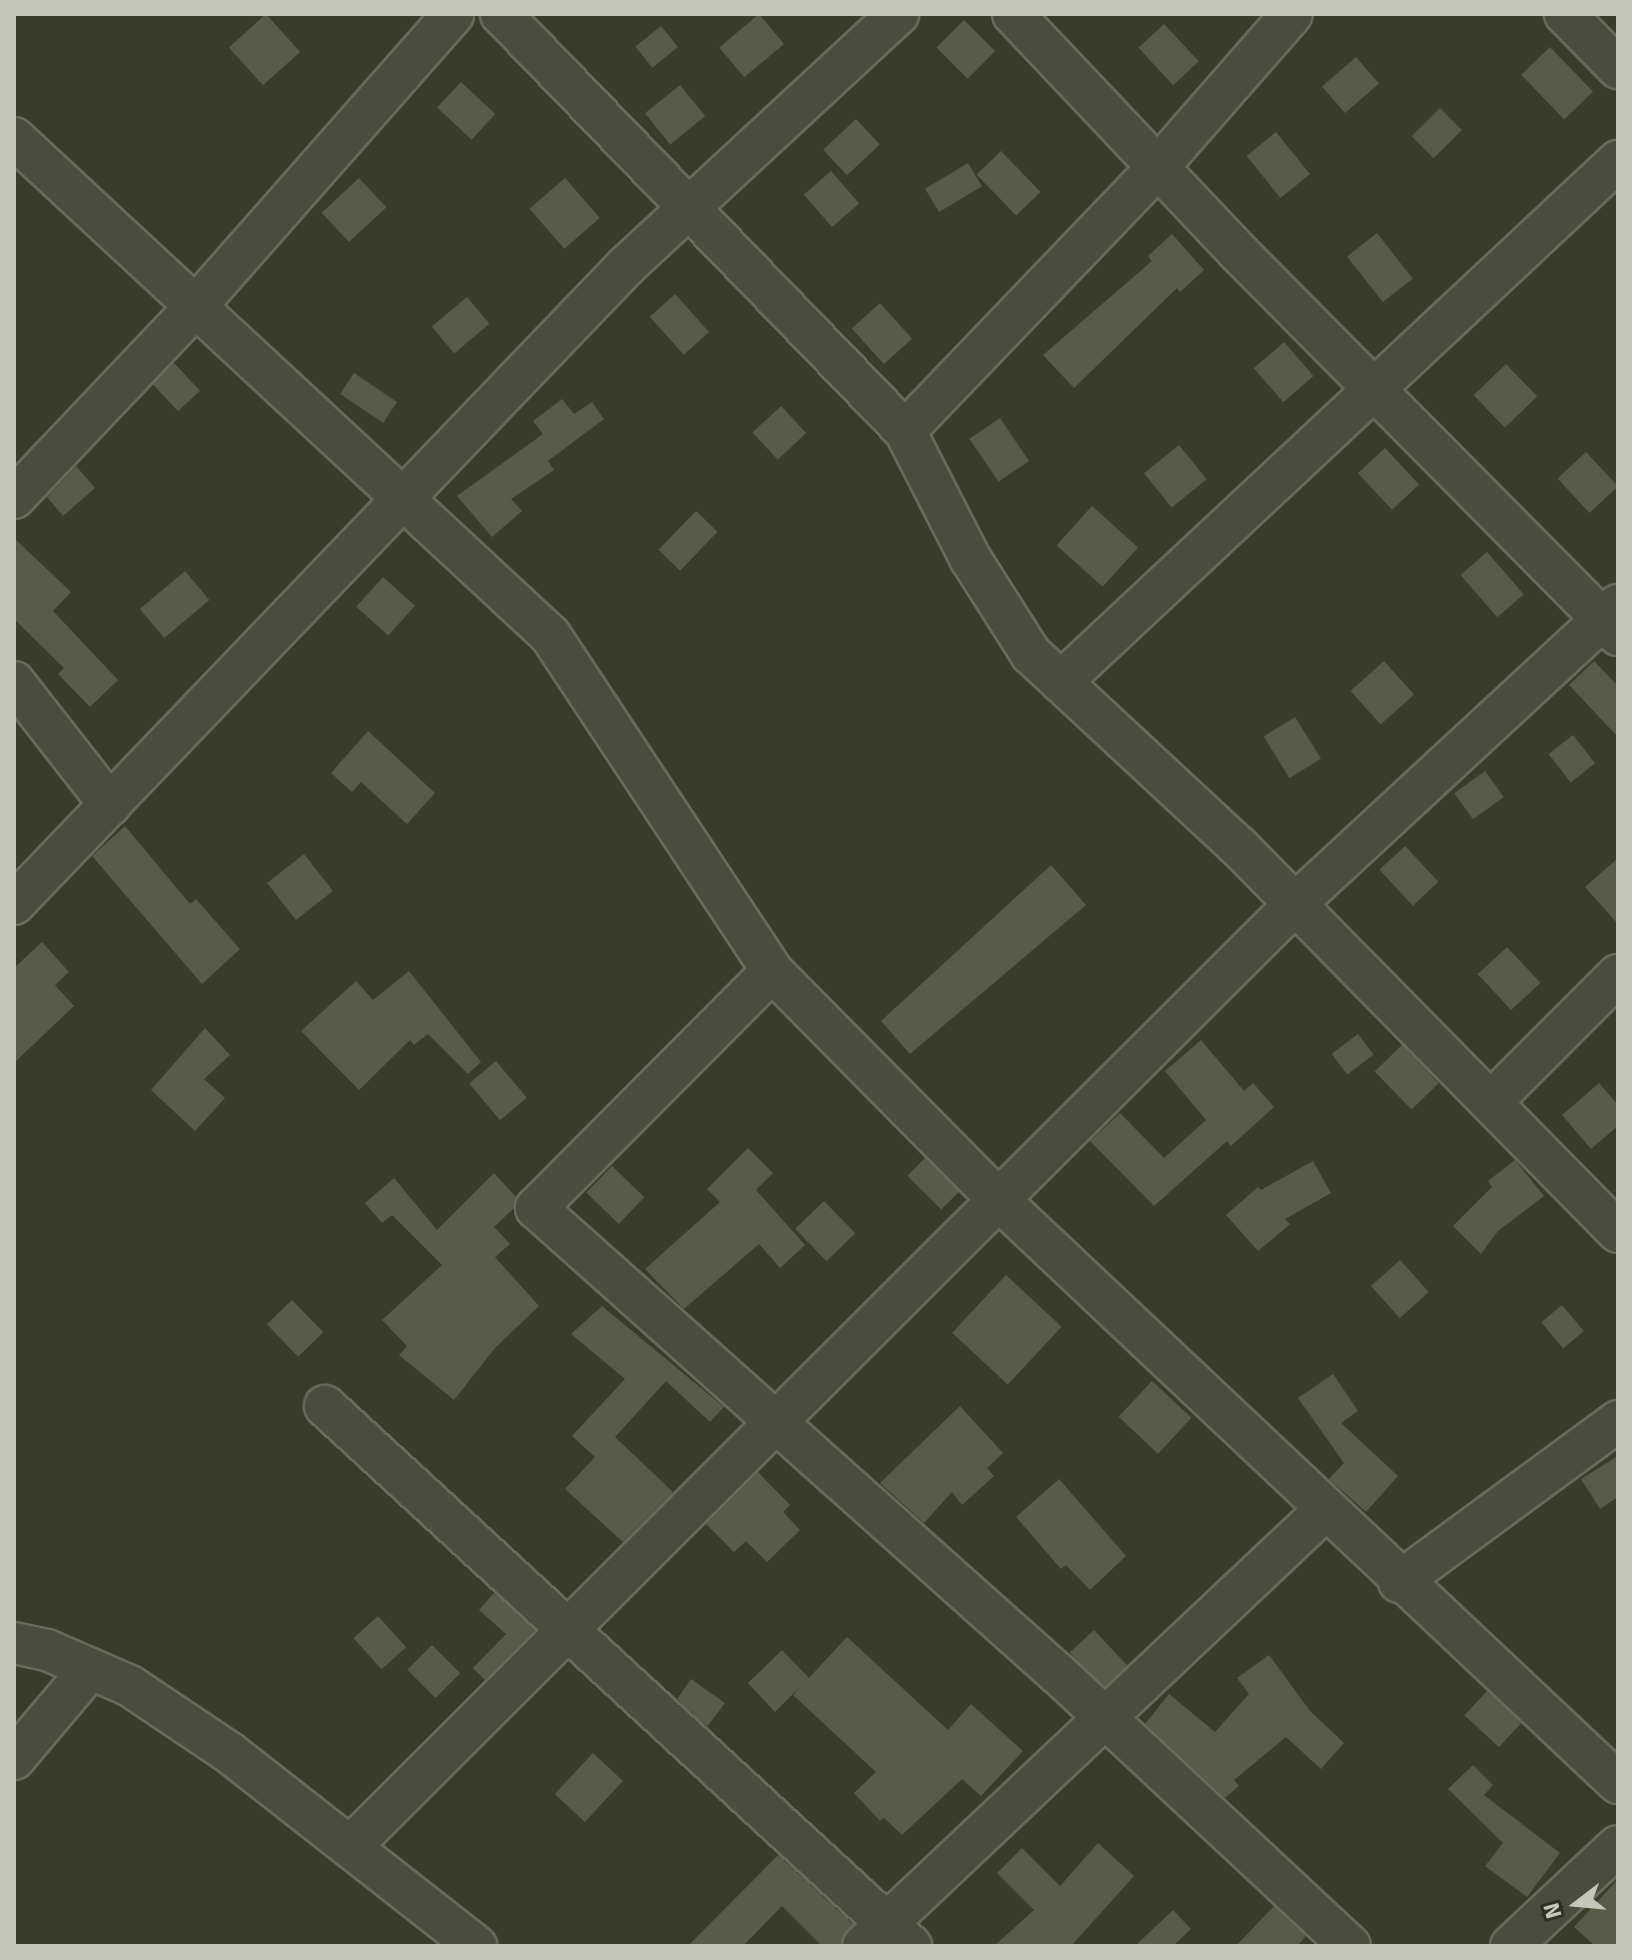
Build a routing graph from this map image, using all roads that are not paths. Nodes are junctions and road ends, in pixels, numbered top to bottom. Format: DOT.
graph roads {
  1 [pos="453,14"];
  2 [pos="501,14"];
  3 [pos="898,14"];
  4 [pos="1013,14"];
  5 [pos="1292,14"];
  6 [pos="1565,14"];
  7 [pos="1618,68"];
  8 [pos="14,138"];
  9 [pos="1618,161"];
  10 [pos="1158,167"];
  11 [pos="691,206"];
  12 [pos="196,306"];
  13 [pos="1374,390"];
  14 [pos="905,431"];
  15 [pos="14,498"];
  16 [pos="403,501"];
  17 [pos="1613,620"];
  18 [pos="14,682"];
  19 [pos="1061,682"];
  20 [pos="110,805"];
  21 [pos="14,904"];
  22 [pos="1295,904"];
  23 [pos="772,971"];
  24 [pos="1618,975"];
  25 [pos="1491,1102"];
  26 [pos="1000,1201"];
  27 [pos="1618,1232"];
  28 [pos="325,1406"];
  29 [pos="773,1421"];
  30 [pos="1618,1421"];
  31 [pos="1325,1510"];
  32 [pos="1399,1582"];
  33 [pos="567,1629"];
  34 [pos="14,1643"];
  35 [pos="90,1669"];
  36 [pos="1104,1717"];
  37 [pos="14,1759"];
  38 [pos="1618,1783"];
  39 [pos="1618,1846"];
  40 [pos="350,1847"];
  41 [pos="887,1938"];
  42 [pos="476,1946"];
  43 [pos="1350,1946"];
  44 [pos="1511,1946"];
  1 -- 12 [label="street"];
  2 -- 11 [label="street"];
  3 -- 11 [label="street"];
  4 -- 10 [label="street"];
  5 -- 10 [label="street"];
  6 -- 7 [label="street"];
  8 -- 12 [label="street"];
  9 -- 13 [label="street"];
  10 -- 13 [label="street"];
  10 -- 14 [label="street"];
  11 -- 14 [label="street"];
  11 -- 16 [label="street"];
  12 -- 15 [label="street"];
  12 -- 16 [label="street"];
  13 -- 17 [label="street"];
  13 -- 19 [label="street"];
  14 -- 19 [label="street"];
  16 -- 20 [label="street"];
  16 -- 23 [label="street"];
  17 -- 22 [label="street"];
  18 -- 20 [label="street"];
  19 -- 22 [label="street"];
  20 -- 21 [label="street"];
  22 -- 25 [label="street"];
  22 -- 26 [label="street"];
  23 -- 26 [label="street"];
  23 -- 29 [label="street"];
  24 -- 25 [label="street"];
  25 -- 27 [label="street"];
  26 -- 29 [label="street"];
  26 -- 31 [label="street"];
  28 -- 33 [label="street"];
  29 -- 33 [label="street"];
  29 -- 36 [label="street"];
  30 -- 32 [label="street"];
  31 -- 32 [label="street"];
  31 -- 36 [label="street"];
  32 -- 38 [label="street"];
  33 -- 40 [label="street"];
  33 -- 41 [label="street"];
  34 -- 35 [label="street"];
  35 -- 37 [label="street"];
  35 -- 40 [label="street"];
  36 -- 41 [label="street"];
  36 -- 43 [label="street"];
  39 -- 44 [label="street"];
  40 -- 42 [label="street"];
}
